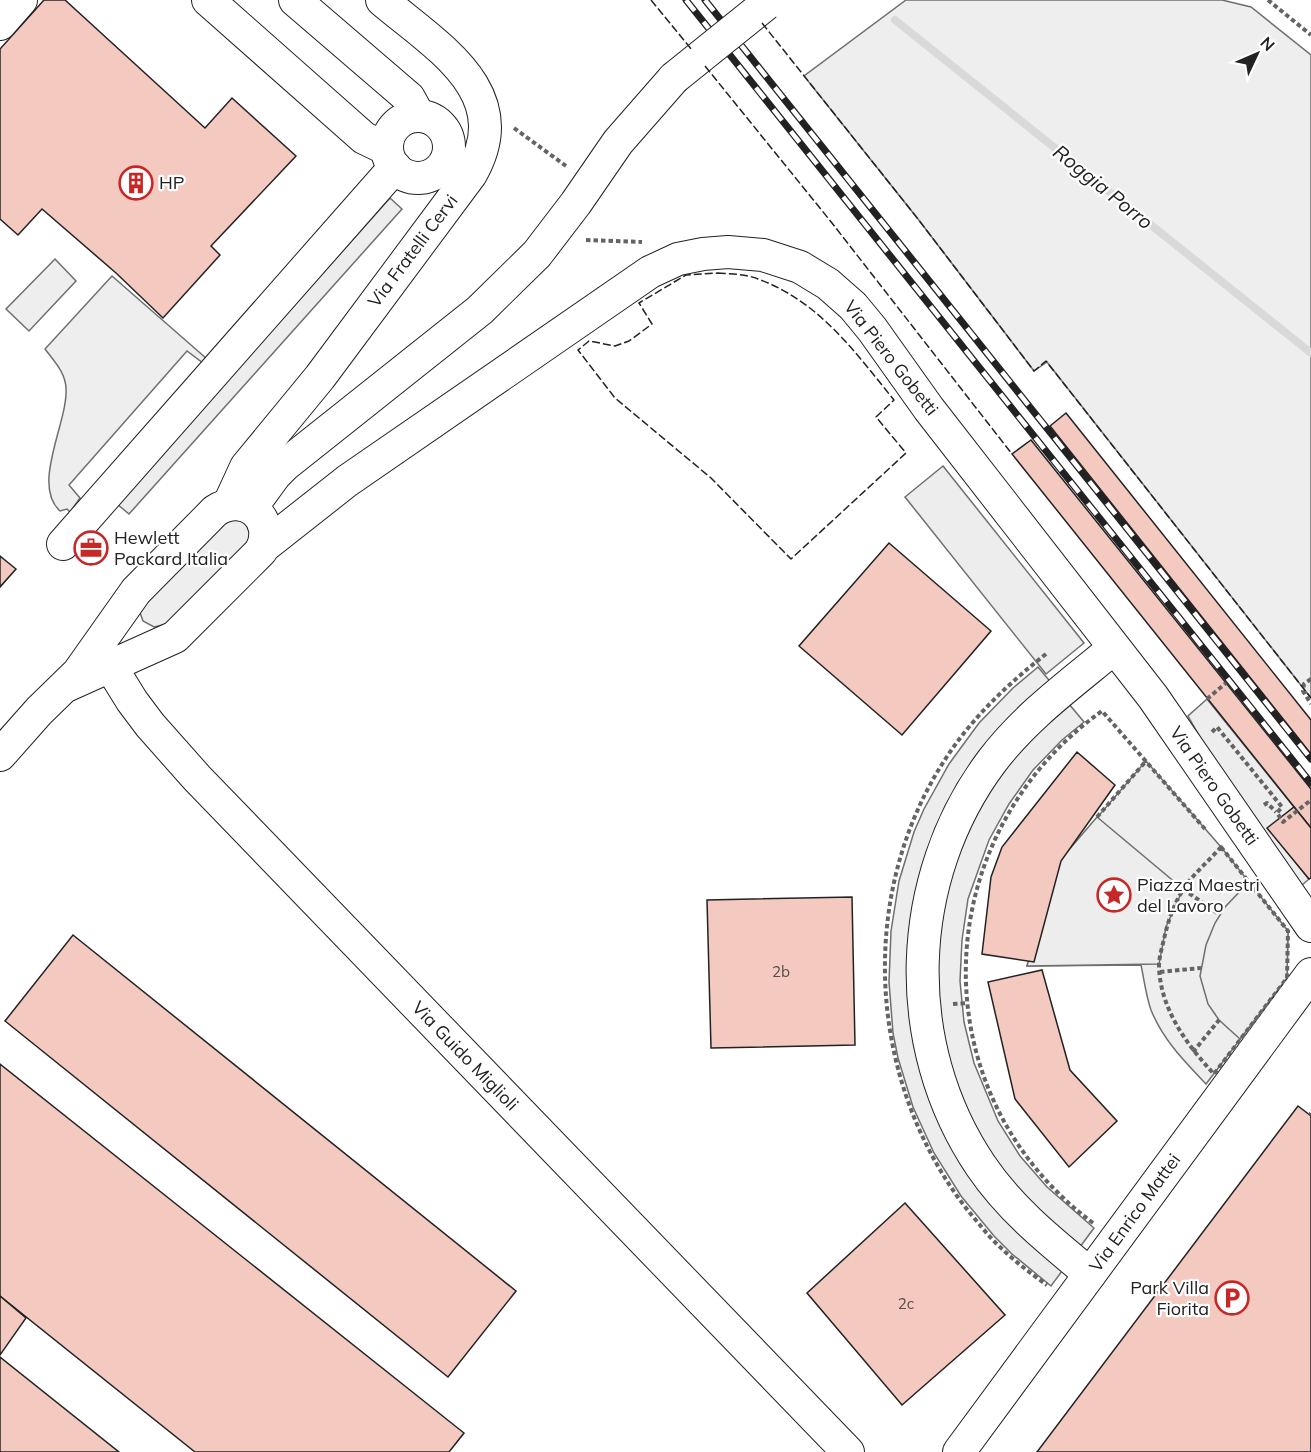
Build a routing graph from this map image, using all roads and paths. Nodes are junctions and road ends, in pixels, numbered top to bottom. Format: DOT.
graph roads {
  1 [pos="21,0"];
  2 [pos="208,0"];
  3 [pos="382,0"];
  4 [pos="1269,0"];
  5 [pos="300,2"];
  6 [pos="768,2"];
  7 [pos="0,24"];
  8 [pos="1311,35"];
  9 [pos="482,105"];
  10 [pos="419,116"];
  11 [pos="391,158"];
  12 [pos="590,184"];
  13 [pos="549,238"];
  14 [pos="678,259"];
  15 [pos="347,481"];
  16 [pos="247,510"];
  17 [pos="63,544"];
  18 [pos="262,548"];
  19 [pos="130,599"];
  20 [pos="167,640"];
  21 [pos="1114,648"];
  22 [pos="105,656"];
  23 [pos="1311,679"];
  24 [pos="1226,683"];
  25 [pos="1207,699"];
  26 [pos="1311,704"];
  27 [pos="1210,734"];
  28 [pos="0,755"];
  29 [pos="1146,761"];
  30 [pos="1311,800"];
  31 [pos="1265,802"];
  32 [pos="1271,810"];
  33 [pos="1276,812"];
  34 [pos="1097,817"];
  35 [pos="1206,830"];
  36 [pos="1214,839"];
  37 [pos="1234,841"];
  38 [pos="1183,890"];
  39 [pos="1220,915"];
  40 [pos="1311,926"];
  41 [pos="1202,968"];
  42 [pos="1160,972"];
  43 [pos="1311,974"];
  44 [pos="1219,1020"];
  45 [pos="1194,1052"];
  46 [pos="1116,1239"];
  47 [pos="1090,1274"];
  48 [pos="848,1452"];
  49 [pos="959,1452"];
  1 -- 7 [label="street"];
  2 -- 11 [label="street"];
  3 -- 9 [label="street, Via Fratelli Cervi"];
  4 -- 8 [label="path"];
  5 -- 10 [label="street"];
  6 -- 12 [label="street, bridge"];
  9 -- 12 [label="path"];
  9 -- 16 [label="street, Via Fratelli Cervi"];
  10 -- 11 [label="street"];
  10 -- 11 [label="street"];
  11 -- 17 [label="street"];
  12 -- 13 [label="street"];
  13 -- 14 [label="path"];
  13 -- 16 [label="street"];
  14 -- 15 [label="street, Via Piero Gobetti"];
  14 -- 21 [label="street, Via Piero Gobetti"];
  15 -- 16 [label="street, Via Piero Gobetti"];
  15 -- 18 [label="street, Via Piero Gobetti"];
  16 -- 18 [label="street"];
  16 -- 19 [label="street"];
  18 -- 20 [label="street, Via Piero Gobetti"];
  19 -- 20 [label="street"];
  19 -- 22 [label="street"];
  20 -- 22 [label="street, Via Piero Gobetti"];
  21 -- 37 [label="street, Via Piero Gobetti"];
  21 -- 47 [label="street"];
  22 -- 28 [label="street"];
  22 -- 48 [label="street, Via Guido Miglioli"];
  23 -- 26 [label="path"];
  24 -- 25 [label="path"];
  27 -- 30 [label="path"];
  29 -- 34 [label="path"];
  29 -- 35 [label="path"];
  29 -- 46 [label="path"];
  31 -- 32 [label="path"];
  31 -- 33 [label="path"];
  31 -- 37 [label="path"];
  36 -- 37 [label="path"];
  37 -- 38 [label="path"];
  37 -- 40 [label="street, Via Piero Gobetti"];
  37 -- 45 [label="path"];
  38 -- 39 [label="path"];
  38 -- 42 [label="path"];
  41 -- 42 [label="path"];
  42 -- 45 [label="path"];
  43 -- 46 [label="street, Via Enrico Mattei"];
  44 -- 45 [label="path"];
  46 -- 47 [label="street, Via Enrico Mattei"];
  47 -- 49 [label="street, Via Enrico Mattei"];
}
